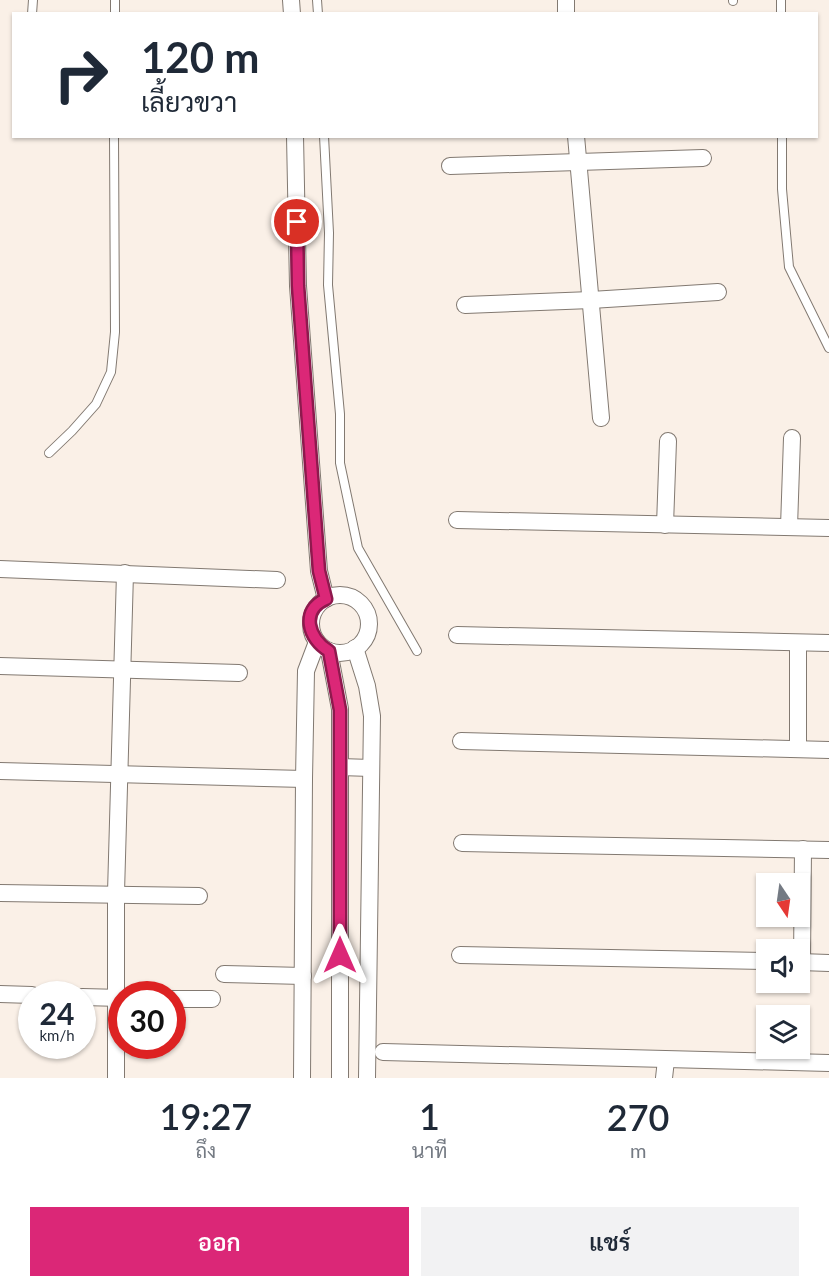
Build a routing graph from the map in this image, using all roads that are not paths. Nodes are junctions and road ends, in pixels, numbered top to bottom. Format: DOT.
graph roads {
  1 [pos="114,138"];
  2 [pos="294,138"];
  3 [pos="324,138"];
  4 [pos="576,138"];
  5 [pos="782,138"];
  6 [pos="703,158"];
  7 [pos="578,162"];
  8 [pos="450,166"];
  9 [pos="718,292"];
  10 [pos="591,300"];
  11 [pos="465,305"];
  12 [pos="829,348"];
  13 [pos="601,418"];
  14 [pos="792,438"];
  15 [pos="668,441"];
  16 [pos="49,453"];
  17 [pos="457,520"];
  18 [pos="664,525"];
  19 [pos="789,527"];
  20 [pos="829,528"];
  21 [pos="0,569"];
  22 [pos="125,573"];
  23 [pos="277,580"];
  24 [pos="326,599"];
  25 [pos="457,635"];
  26 [pos="798,643"];
  27 [pos="829,644"];
  28 [pos="323,647"];
  29 [pos="355,648"];
  30 [pos="417,651"];
  31 [pos="0,666"];
  32 [pos="122,669"];
  33 [pos="239,674"];
  34 [pos="461,741"];
  35 [pos="798,749"];
  36 [pos="829,750"];
  37 [pos="340,767"];
  38 [pos="371,768"];
  39 [pos="0,771"];
  40 [pos="119,774"];
  41 [pos="304,779"];
  42 [pos="462,843"];
  43 [pos="803,849"];
  44 [pos="829,850"];
  45 [pos="0,893"];
  46 [pos="116,893"];
  47 [pos="199,896"];
  48 [pos="801,939"];
  49 [pos="460,955"];
  50 [pos="756,961"];
  51 [pos="810,962"];
  52 [pos="829,963"];
  53 [pos="224,974"];
  54 [pos="303,976"];
  55 [pos="118,981"];
  56 [pos="0,994"];
  57 [pos="18,995"];
  58 [pos="186,999"];
  59 [pos="212,999"];
  60 [pos="340,1025"];
  61 [pos="368,1025"];
  62 [pos="383,1052"];
  63 [pos="116,1059"];
  64 [pos="666,1060"];
  65 [pos="829,1063"];
  66 [pos="116,1078"];
  67 [pos="302,1078"];
  68 [pos="340,1078"];
  69 [pos="367,1078"];
  70 [pos="664,1078"];
  1 -- 16 [label="lane"];
  2 -- 24 [label="street"];
  3 -- 30 [label="lane"];
  4 -- 7 [label="street"];
  5 -- 12 [label="lane"];
  6 -- 7 [label="street"];
  7 -- 8 [label="street"];
  7 -- 10 [label="street"];
  9 -- 10 [label="street"];
  10 -- 11 [label="street"];
  10 -- 13 [label="street"];
  14 -- 19 [label="street"];
  15 -- 18 [label="street"];
  17 -- 18 [label="street"];
  18 -- 19 [label="street"];
  19 -- 20 [label="street"];
  21 -- 22 [label="street"];
  22 -- 23 [label="street"];
  22 -- 32 [label="street"];
  24 -- 28 [label="street"];
  24 -- 29 [label="street"];
  25 -- 26 [label="street"];
  26 -- 27 [label="street"];
  26 -- 35 [label="street"];
  28 -- 29 [label="street"];
  28 -- 37 [label="street"];
  28 -- 41 [label="street"];
  29 -- 38 [label="street"];
  31 -- 32 [label="street"];
  32 -- 33 [label="street"];
  32 -- 40 [label="street"];
  34 -- 35 [label="street"];
  35 -- 36 [label="street"];
  37 -- 38 [label="street"];
  37 -- 60 [label="street"];
  38 -- 61 [label="street"];
  39 -- 40 [label="street"];
  40 -- 41 [label="street"];
  40 -- 46 [label="street"];
  41 -- 54 [label="street"];
  42 -- 43 [label="street"];
  43 -- 44 [label="street"];
  43 -- 48 [label="street"];
  45 -- 46 [label="street"];
  46 -- 47 [label="street"];
  46 -- 55 [label="street"];
  49 -- 50 [label="street"];
  51 -- 52 [label="street"];
  53 -- 54 [label="street"];
  54 -- 67 [label="street"];
  56 -- 57 [label="street"];
  58 -- 59 [label="street"];
  60 -- 61 [label="street"];
  60 -- 68 [label="street"];
  61 -- 69 [label="street"];
  62 -- 64 [label="street"];
  63 -- 66 [label="street"];
  64 -- 65 [label="street"];
  64 -- 70 [label="street"];
}
